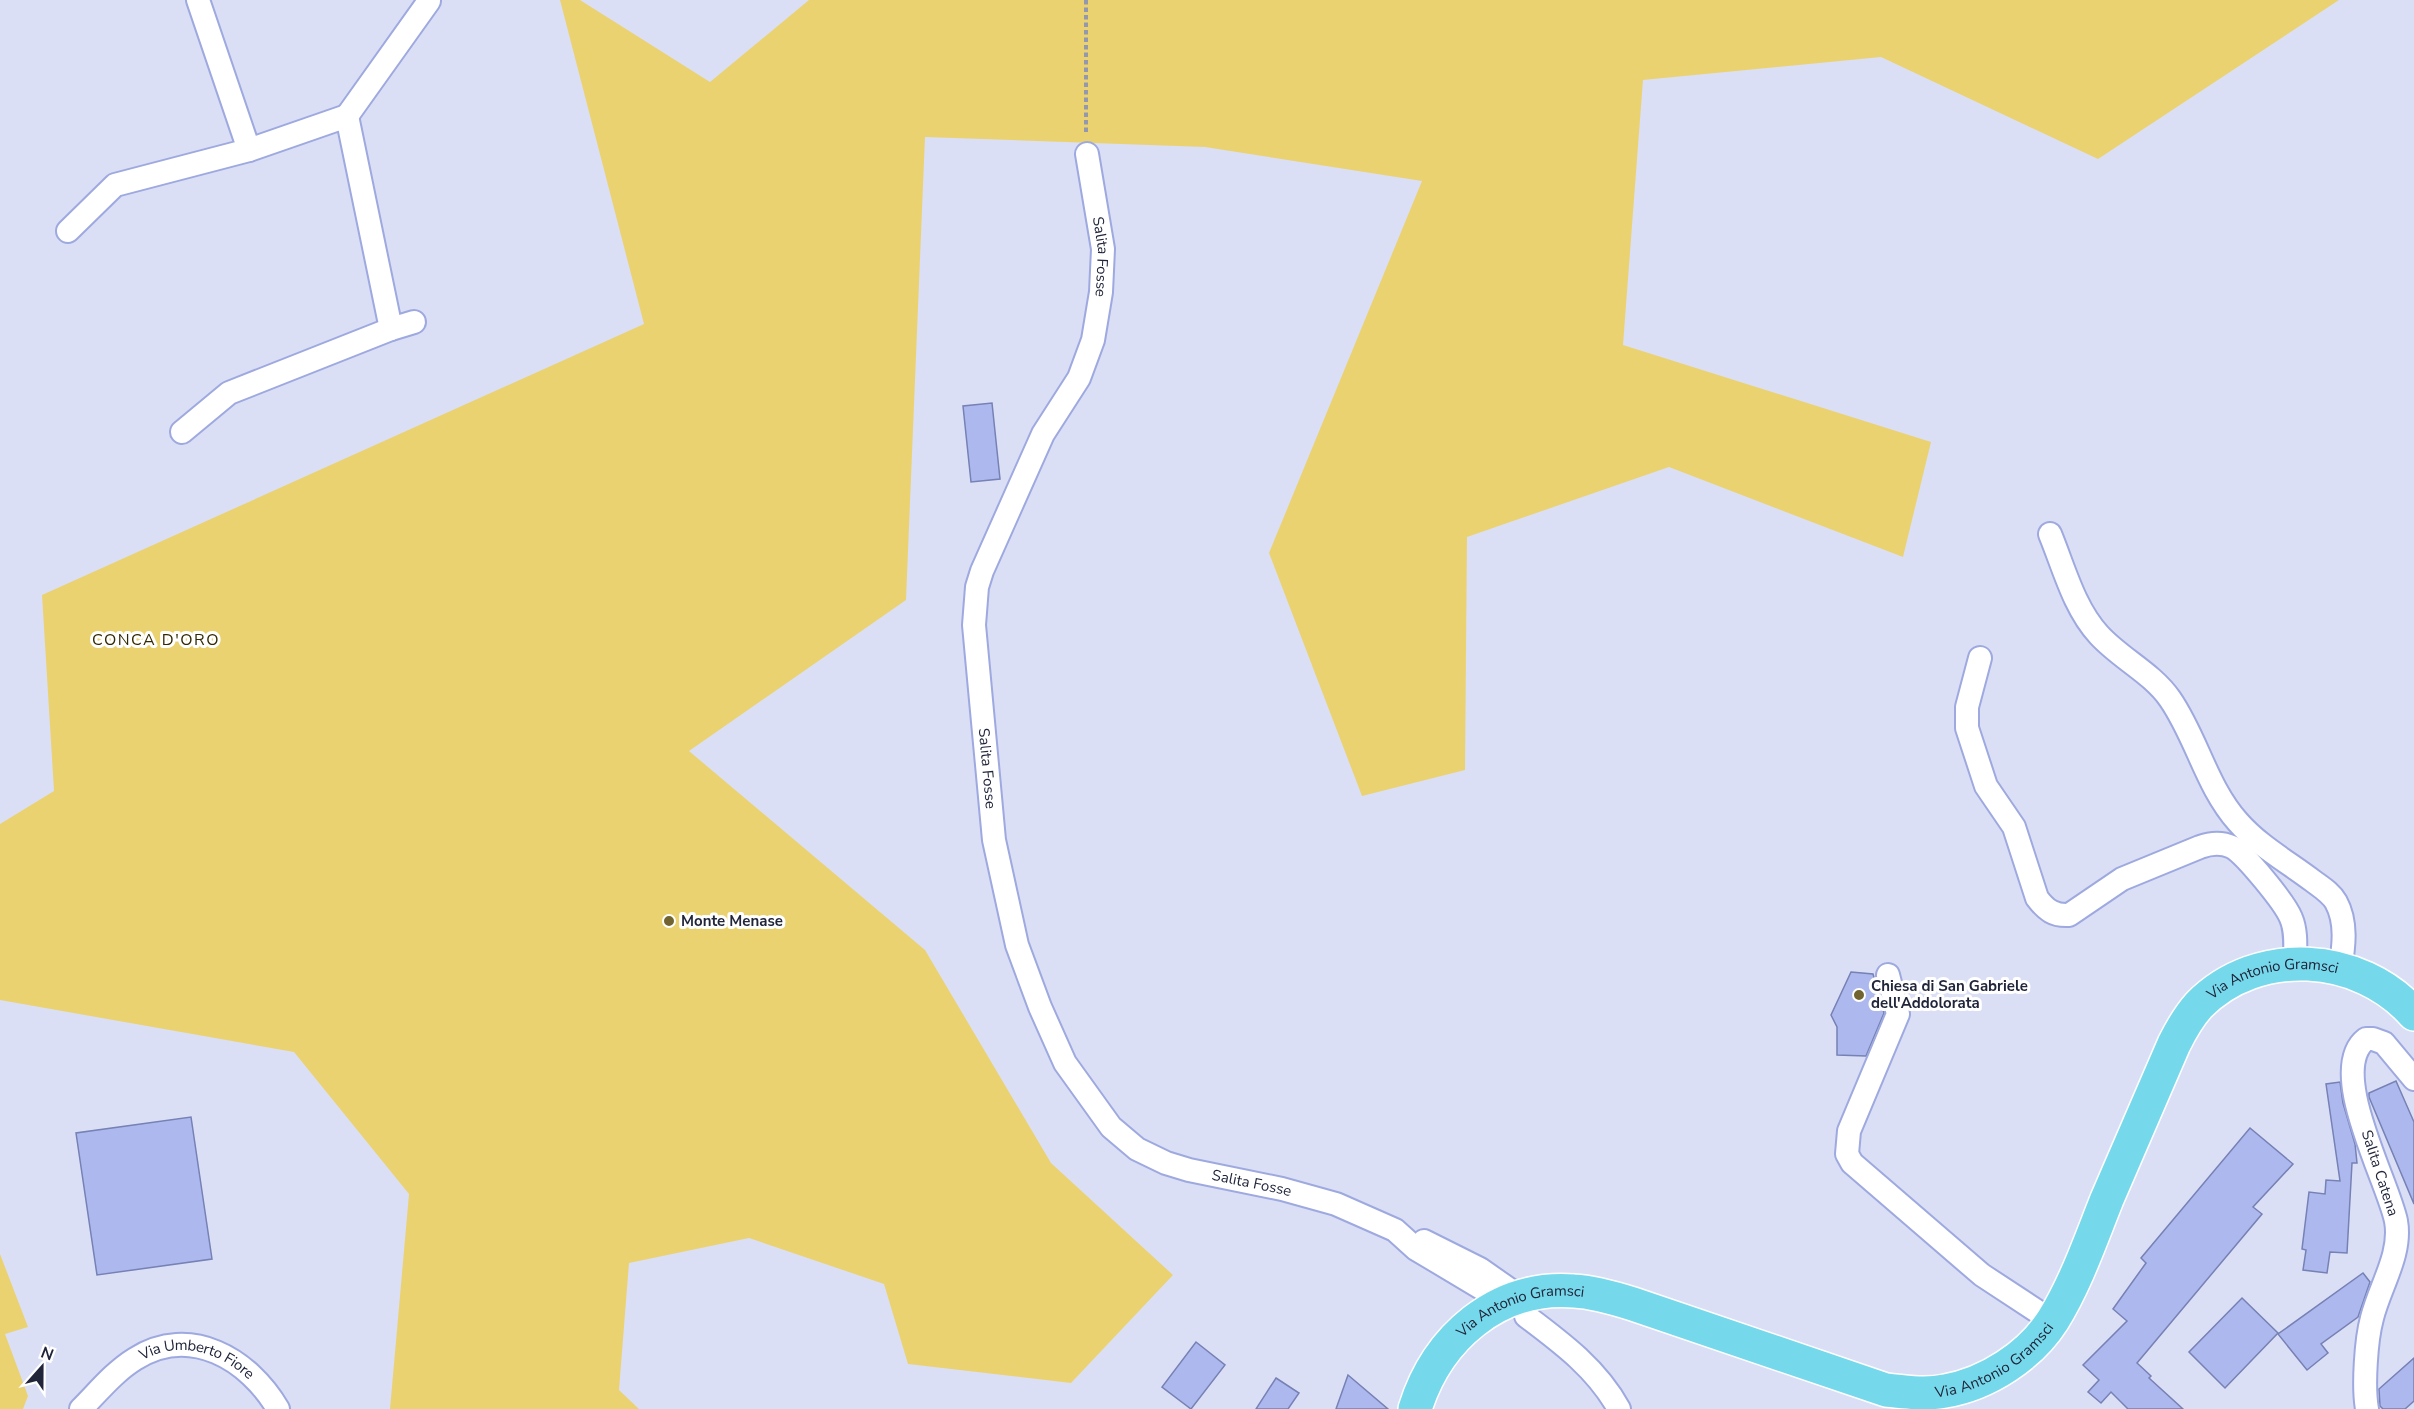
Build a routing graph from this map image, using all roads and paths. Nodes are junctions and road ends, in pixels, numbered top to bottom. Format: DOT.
graph roads {
  1 [pos="198,0"];
  2 [pos="1086,0"];
  3 [pos="429,2"];
  4 [pos="347,116"];
  5 [pos="249,150"];
  6 [pos="1087,154"];
  7 [pos="68,231"];
  8 [pos="414,322"];
  9 [pos="391,328"];
  10 [pos="182,432"];
  11 [pos="2050,534"];
  12 [pos="1980,658"];
  13 [pos="2295,964"];
  14 [pos="2340,968"];
  15 [pos="1888,975"];
  16 [pos="2414,1014"];
  17 [pos="2414,1079"];
  18 [pos="1395,1230"];
  19 [pos="1483,1289"];
  20 [pos="1523,1306"];
  21 [pos="2052,1322"];
  22 [pos="81,1409"];
  23 [pos="278,1409"];
  24 [pos="1415,1409"];
  25 [pos="1619,1409"];
  26 [pos="2367,1409"];
  1 -- 5 [label="street"];
  2 -- 6 [label="path"];
  3 -- 4 [label="street"];
  4 -- 5 [label="street"];
  4 -- 9 [label="street"];
  5 -- 7 [label="street"];
  6 -- 18 [label="street, Salita Fosse"];
  8 -- 9 [label="street"];
  9 -- 10 [label="street"];
  11 -- 14 [label="street"];
  12 -- 13 [label="street"];
  13 -- 14 [label="main road, Via Antonio Gramsci"];
  13 -- 21 [label="main road, Via Antonio Gramsci"];
  14 -- 16 [label="main road, Via Antonio Gramsci"];
  15 -- 21 [label="street"];
  17 -- 26 [label="street, Salita Catena"];
  18 -- 19 [label="street, Salita Fosse"];
  18 -- 20 [label="street"];
  20 -- 21 [label="main road, Via Antonio Gramsci"];
  20 -- 24 [label="main road, Via Antonio Gramsci"];
  20 -- 25 [label="street"];
  22 -- 23 [label="street, Via Umberto Fiore"];
}
